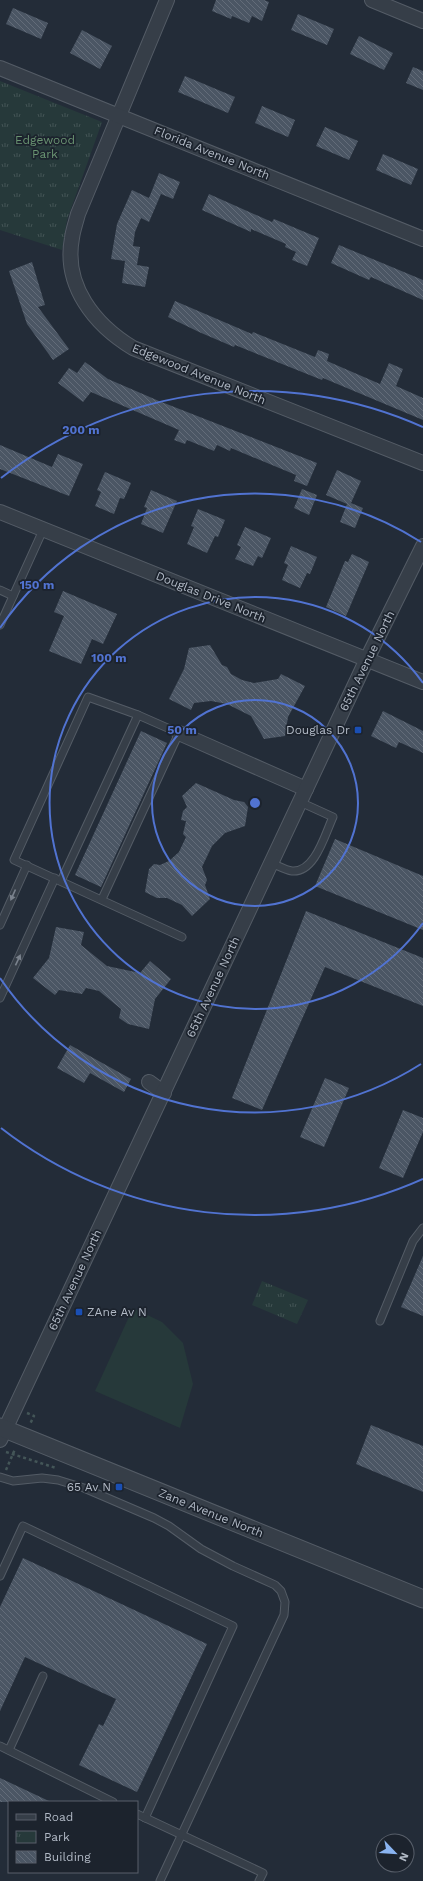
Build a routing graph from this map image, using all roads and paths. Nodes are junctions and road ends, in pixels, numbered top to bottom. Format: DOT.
graph roads {
  1 [pos="167,0"];
  2 [pos="372,0"];
  3 [pos="423,20"];
  4 [pos="0,68"];
  5 [pos="119,115"];
  6 [pos="423,239"];
  7 [pos="423,463"];
  8 [pos="0,512"];
  9 [pos="43,530"];
  10 [pos="423,546"];
  11 [pos="0,590"];
  12 [pos="13,596"];
  13 [pos="0,625"];
  14 [pos="367,659"];
  15 [pos="423,682"];
  16 [pos="138,715"];
  17 [pos="179,733"];
  18 [pos="306,789"];
  19 [pos="300,802"];
  20 [pos="271,862"];
  21 [pos="27,865"];
  22 [pos="58,879"];
  23 [pos="102,899"];
  24 [pos="0,925"];
  25 [pos="182,937"];
  26 [pos="0,996"];
  27 [pos="149,1082"];
  28 [pos="164,1093"];
  29 [pos="423,1228"];
  30 [pos="380,1321"];
  31 [pos="2,1432"];
  32 [pos="0,1477"];
  33 [pos="0,1576"];
  34 [pos="423,1599"];
  35 [pos="43,1676"];
  36 [pos="0,1746"];
  37 [pos="9,1750"];
  38 [pos="111,1801"];
  39 [pos="138,1814"];
  40 [pos="145,1818"];
  41 [pos="181,1836"];
  42 [pos="160,1881"];
  43 [pos="259,1881"];
  1 -- 5 [label="street, Edgewood Avenue North"];
  2 -- 3 [label="street"];
  4 -- 5 [label="street, Florida Avenue North"];
  5 -- 6 [label="street, Florida Avenue North"];
  5 -- 7 [label="street, Edgewood Avenue North"];
  8 -- 9 [label="street, Douglas Drive North"];
  9 -- 12 [label="lane"];
  9 -- 14 [label="street, Douglas Drive North"];
  10 -- 14 [label="street, 65th Avenue North"];
  11 -- 12 [label="lane"];
  12 -- 13 [label="lane"];
  14 -- 15 [label="street, Douglas Drive North"];
  14 -- 18 [label="street, 65th Avenue North"];
  16 -- 17 [label="lane"];
  16 -- 21 [label="lane"];
  16 -- 22 [label="lane"];
  17 -- 18 [label="street"];
  17 -- 23 [label="lane"];
  18 -- 19 [label="street, 65th Avenue North"];
  19 -- 20 [label="street, 65th Avenue North"];
  19 -- 20 [label="lane"];
  20 -- 28 [label="street, 65th Avenue North"];
  21 -- 22 [label="lane"];
  21 -- 24 [label="lane, one-way"];
  22 -- 23 [label="lane"];
  26 -- 22 [label="lane, one-way"];
  23 -- 25 [label="lane"];
  27 -- 28 [label="street"];
  28 -- 31 [label="street, 65th Avenue North"];
  29 -- 30 [label="lane"];
  31 -- 34 [label="street, Zane Avenue North"];
  32 -- 41 [label="lane"];
  33 -- 40 [label="lane"];
  35 -- 37 [label="lane"];
  36 -- 37 [label="lane"];
  37 -- 38 [label="lane"];
  39 -- 40 [label="lane"];
  40 -- 41 [label="lane"];
  41 -- 42 [label="lane"];
  41 -- 43 [label="lane"];
}
